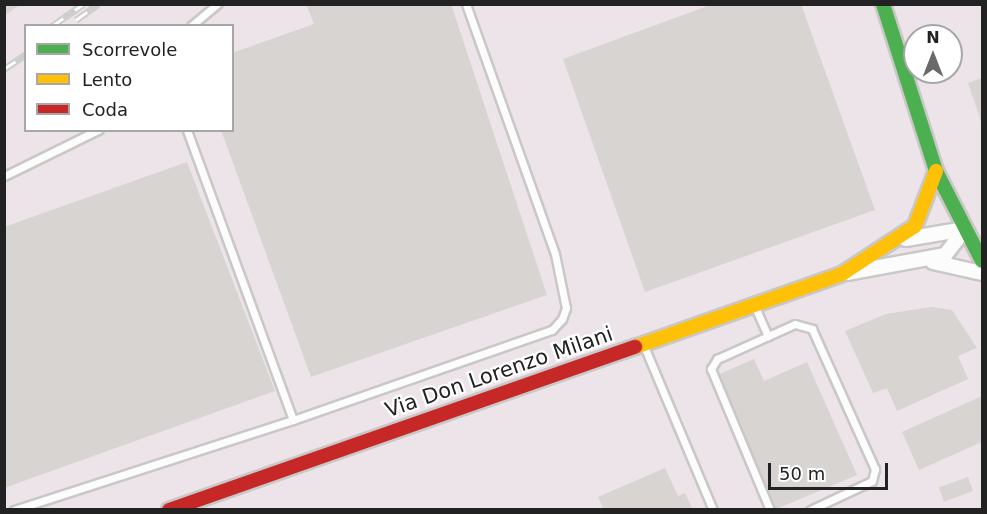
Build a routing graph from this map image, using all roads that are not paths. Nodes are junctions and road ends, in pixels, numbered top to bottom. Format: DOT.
graph roads {
  1 [pos="218,4"];
  2 [pos="466,4"];
  3 [pos="883,4"];
  4 [pos="193,24"];
  5 [pos="94,132"];
  6 [pos="189,132"];
  7 [pos="936,171"];
  8 [pos="4,176"];
  9 [pos="964,229"];
  10 [pos="899,241"];
  11 [pos="982,261"];
  12 [pos="925,262"];
  13 [pos="982,273"];
  14 [pos="842,274"];
  15 [pos="754,304"];
  16 [pos="768,336"];
  17 [pos="643,343"];
  18 [pos="293,420"];
  19 [pos="14,510"];
  20 [pos="169,510"];
  21 [pos="713,510"];
  22 [pos="770,510"];
  23 [pos="810,510"];
  1 -- 4 [label="lane"];
  2 -- 18 [label="lane"];
  3 -- 7 [label="street"];
  5 -- 8 [label="lane"];
  6 -- 18 [label="lane"];
  7 -- 9 [label="street"];
  7 -- 10 [label="street, Via Don Lorenzo Milani"];
  9 -- 10 [label="street"];
  9 -- 11 [label="street"];
  9 -- 12 [label="street"];
  10 -- 14 [label="street, Via Don Lorenzo Milani"];
  12 -- 13 [label="street"];
  12 -- 14 [label="street"];
  14 -- 15 [label="street, Via Don Lorenzo Milani"];
  15 -- 16 [label="lane"];
  15 -- 17 [label="street, Via Don Lorenzo Milani"];
  16 -- 22 [label="lane"];
  16 -- 23 [label="lane"];
  17 -- 20 [label="street, Via Don Lorenzo Milani"];
  17 -- 21 [label="lane"];
  18 -- 19 [label="lane"];
}
